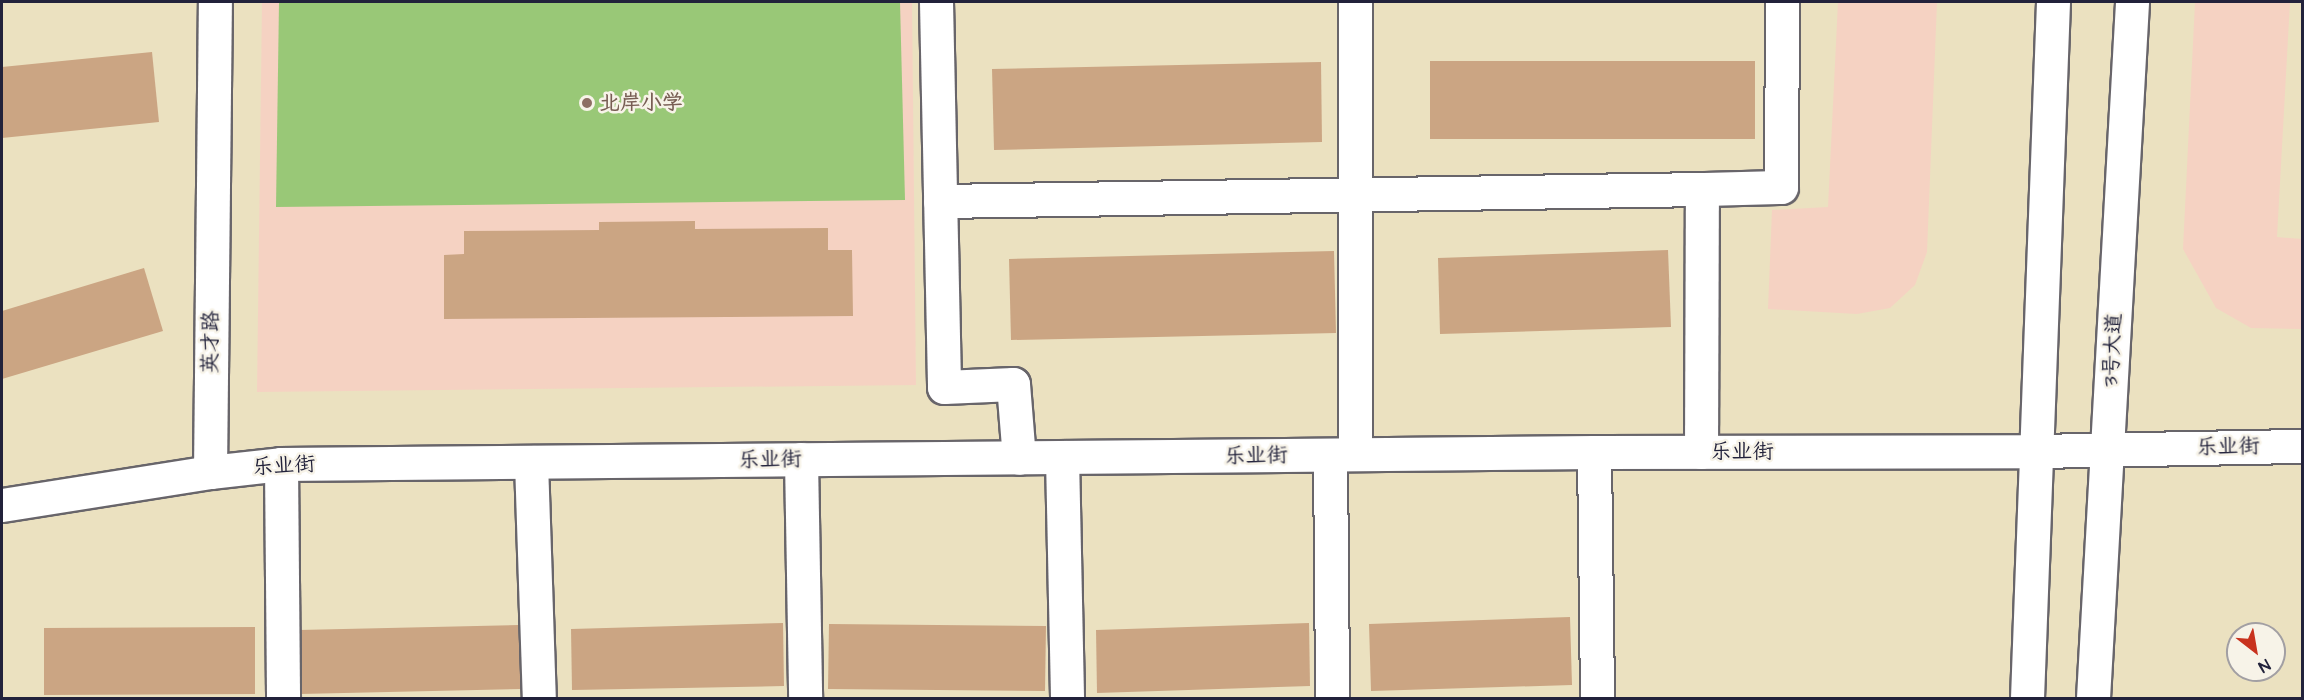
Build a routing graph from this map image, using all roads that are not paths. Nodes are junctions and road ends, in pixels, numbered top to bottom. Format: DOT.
graph roads {
  1 [pos="215,2"];
  2 [pos="936,2"];
  3 [pos="1355,2"];
  4 [pos="1782,2"];
  5 [pos="2053,2"];
  6 [pos="2132,2"];
  7 [pos="1702,189"];
  8 [pos="1355,195"];
  9 [pos="940,201"];
  10 [pos="2302,446"];
  11 [pos="2107,448"];
  12 [pos="1594,452"];
  13 [pos="1701,452"];
  14 [pos="2036,452"];
  15 [pos="1343,455"];
  16 [pos="1062,457"];
  17 [pos="1019,458"];
  18 [pos="801,459"];
  19 [pos="531,462"];
  20 [pos="281,464"];
  21 [pos="210,472"];
  22 [pos="2,505"];
  23 [pos="283,699"];
  24 [pos="540,699"];
  25 [pos="805,699"];
  26 [pos="1067,699"];
  27 [pos="1332,699"];
  28 [pos="1597,699"];
  29 [pos="2027,699"];
  30 [pos="2093,699"];
  1 -- 21 [label="street, 英才路"];
  2 -- 9 [label="street"];
  3 -- 8 [label="street"];
  4 -- 7 [label="street"];
  5 -- 14 [label="street"];
  6 -- 11 [label="street, 3号大道"];
  7 -- 8 [label="street"];
  7 -- 13 [label="street"];
  8 -- 9 [label="street"];
  8 -- 15 [label="street"];
  9 -- 17 [label="street"];
  10 -- 11 [label="street, 乐业街"];
  11 -- 14 [label="street, 乐业街"];
  11 -- 30 [label="street, 3号大道"];
  12 -- 13 [label="street, 乐业街"];
  12 -- 15 [label="street, 乐业街"];
  12 -- 28 [label="street"];
  13 -- 14 [label="street, 乐业街"];
  14 -- 29 [label="street"];
  15 -- 16 [label="street, 乐业街"];
  15 -- 27 [label="street"];
  16 -- 17 [label="street, 乐业街"];
  16 -- 26 [label="street"];
  17 -- 18 [label="street, 乐业街"];
  18 -- 19 [label="street, 乐业街"];
  18 -- 25 [label="street"];
  19 -- 20 [label="street, 乐业街"];
  19 -- 24 [label="street"];
  20 -- 21 [label="street, 乐业街"];
  20 -- 23 [label="street"];
  21 -- 22 [label="street"];
}
